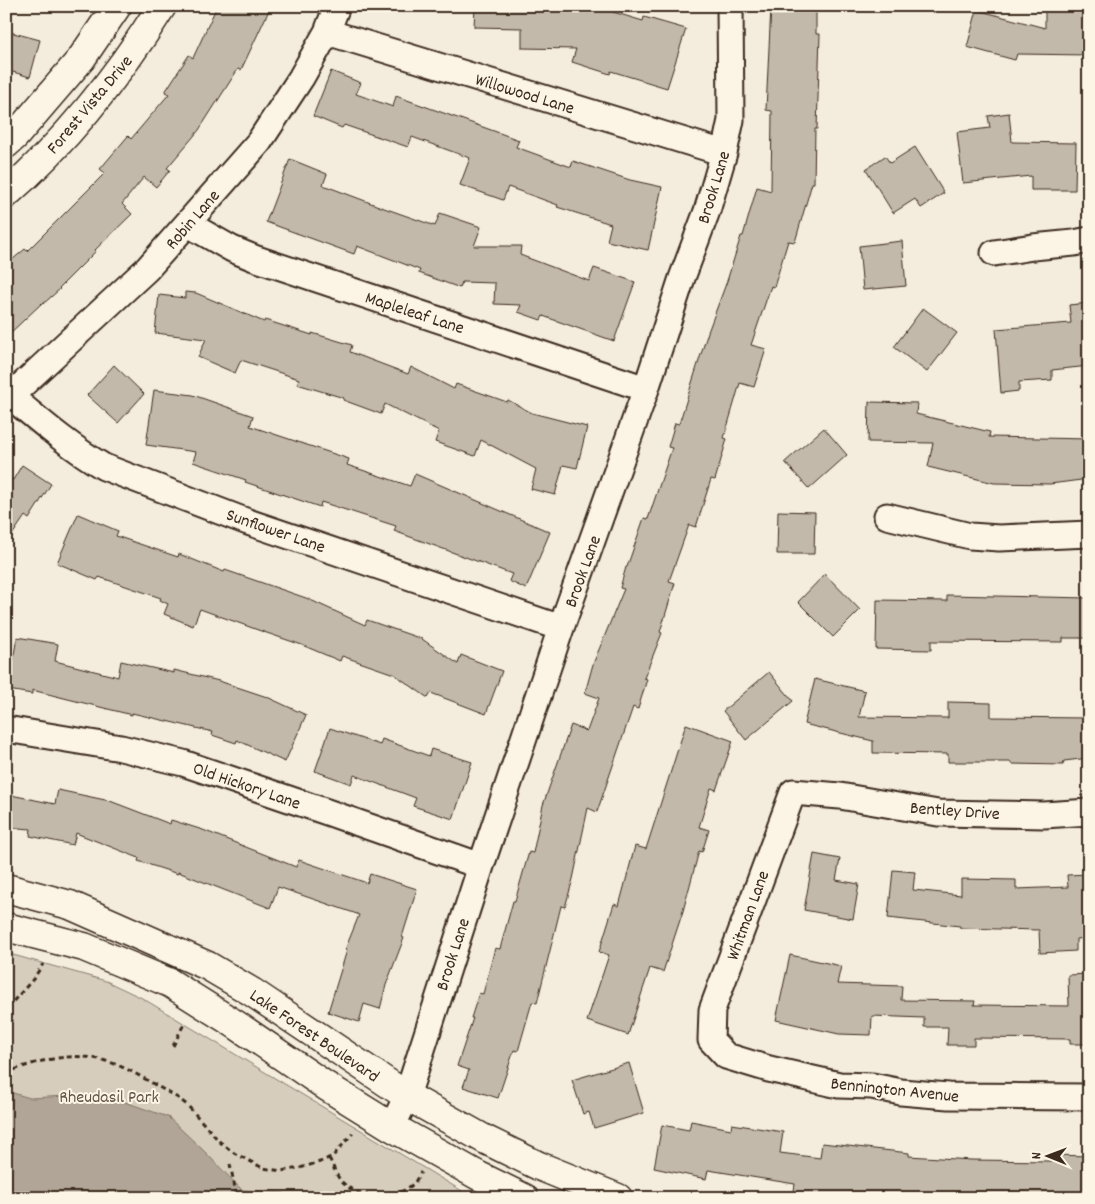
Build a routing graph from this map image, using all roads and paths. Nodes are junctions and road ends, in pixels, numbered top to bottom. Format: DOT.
graph roads {
  1 [pos="117,6"];
  2 [pos="162,6"];
  3 [pos="336,6"];
  4 [pos="730,6"];
  5 [pos="327,32"];
  6 [pos="6,144"];
  7 [pos="724,153"];
  8 [pos="6,194"];
  9 [pos="188,224"];
  10 [pos="1089,240"];
  11 [pos="994,253"];
  12 [pos="646,389"];
  13 [pos="8,398"];
  14 [pos="887,516"];
  15 [pos="1089,534"];
  16 [pos="562,628"];
  17 [pos="6,729"];
  18 [pos="792,792"];
  19 [pos="1089,812"];
  20 [pos="480,866"];
  21 [pos="6,888"];
  22 [pos="6,927"];
  23 [pos="43,964"];
  24 [pos="6,1006"];
  25 [pos="184,1024"];
  26 [pos="711,1040"];
  27 [pos="173,1046"];
  28 [pos="6,1073"];
  29 [pos="407,1096"];
  30 [pos="1089,1097"];
  31 [pos="392,1127"];
  32 [pos="353,1133"];
  33 [pos="329,1158"];
  34 [pos="230,1164"];
  35 [pos="421,1172"];
  36 [pos="604,1195"];
  37 [pos="237,1198"];
  38 [pos="524,1198"];
  1 -- 6 [label="street, Forest Vista Drive"];
  2 -- 8 [label="street, Forest Vista Drive"];
  3 -- 5 [label="street, Robin Lane"];
  4 -- 7 [label="street, Brook Lane"];
  5 -- 7 [label="street, Willowood Lane"];
  5 -- 9 [label="street, Robin Lane"];
  7 -- 12 [label="street, Brook Lane"];
  9 -- 12 [label="street, Mapleleaf Lane"];
  9 -- 13 [label="street, Robin Lane"];
  10 -- 11 [label="street"];
  12 -- 16 [label="street, Brook Lane"];
  13 -- 16 [label="street, Sunflower Lane"];
  14 -- 15 [label="street"];
  16 -- 20 [label="street, Brook Lane"];
  17 -- 20 [label="street, Old Hickory Lane"];
  18 -- 19 [label="street, Bentley Drive"];
  18 -- 26 [label="street, Whitman Lane"];
  20 -- 29 [label="street, Brook Lane"];
  21 -- 29 [label="street, Lake Forest Boulevard"];
  22 -- 31 [label="street, Lake Forest Boulevard"];
  23 -- 24 [label="path"];
  25 -- 27 [label="path"];
  26 -- 30 [label="street, Bennington Avenue"];
  28 -- 33 [label="path"];
  29 -- 31 [label="street, Brook Lane"];
  29 -- 36 [label="street, Lake Forest Boulevard"];
  31 -- 38 [label="street, Lake Forest Boulevard"];
  32 -- 33 [label="path"];
  33 -- 35 [label="path"];
  34 -- 37 [label="path"];
}
